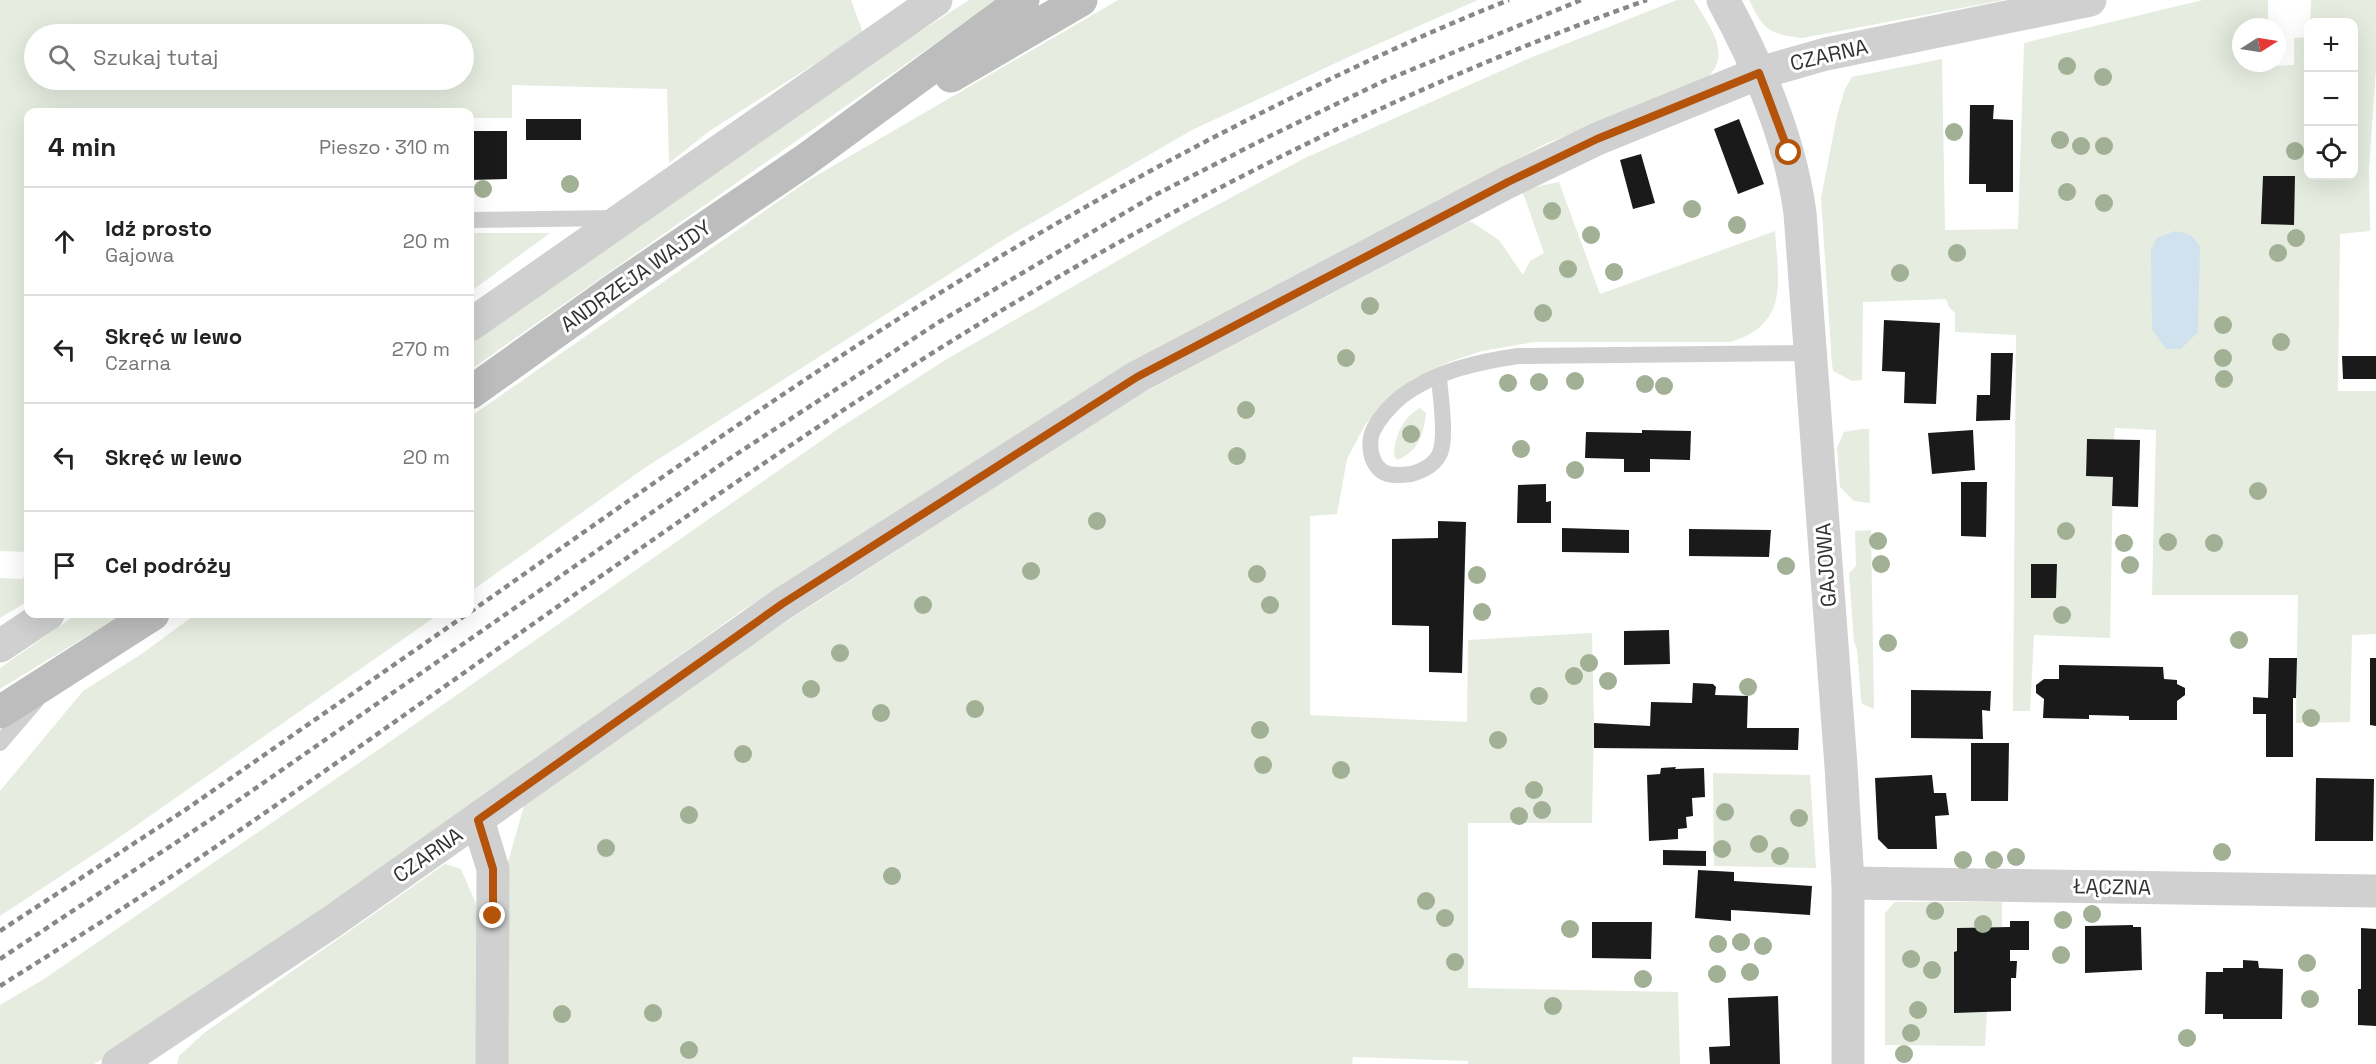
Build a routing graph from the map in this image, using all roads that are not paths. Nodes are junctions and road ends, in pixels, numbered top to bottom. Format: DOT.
graph roads {
  1 [pos="936,0"];
  2 [pos="1023,0"];
  3 [pos="1081,0"];
  4 [pos="1723,0"];
  5 [pos="2090,0"];
  6 [pos="1759,73"];
  7 [pos="804,161"];
  8 [pos="623,218"];
  9 [pos="474,220"];
  10 [pos="474,322"];
  11 [pos="1812,353"];
  12 [pos="1438,376"];
  13 [pos="474,390"];
  14 [pos="42,618"];
  15 [pos="147,618"];
  16 [pos="0,646"];
  17 [pos="57,676"];
  18 [pos="0,712"];
  19 [pos="0,743"];
  20 [pos="478,820"];
  21 [pos="1848,883"];
  22 [pos="2376,891"];
  23 [pos="118,1064"];
  24 [pos="492,1064"];
  25 [pos="1848,1064"];
  1 -- 8 [label="street"];
  2 -- 7 [label="main road, ANDRZEJA WAJDY"];
  3 -- 7 [label="main road, ANDRZEJA WAJDY"];
  4 -- 6 [label="street, GAJOWA"];
  5 -- 6 [label="street, CZARNA"];
  6 -- 11 [label="street, GAJOWA"];
  6 -- 20 [label="street, CZARNA"];
  7 -- 13 [label="main road, ANDRZEJA WAJDY"];
  8 -- 9 [label="lane"];
  8 -- 10 [label="street"];
  11 -- 12 [label="lane"];
  11 -- 21 [label="street, GAJOWA"];
  12 -- 12 [label="lane"];
  14 -- 16 [label="street"];
  15 -- 17 [label="main road"];
  17 -- 18 [label="main road"];
  17 -- 19 [label="lane"];
  20 -- 23 [label="street, CZARNA"];
  20 -- 24 [label="street"];
  21 -- 22 [label="street, ŁĄCZNA"];
  21 -- 25 [label="street, GAJOWA"];
}
